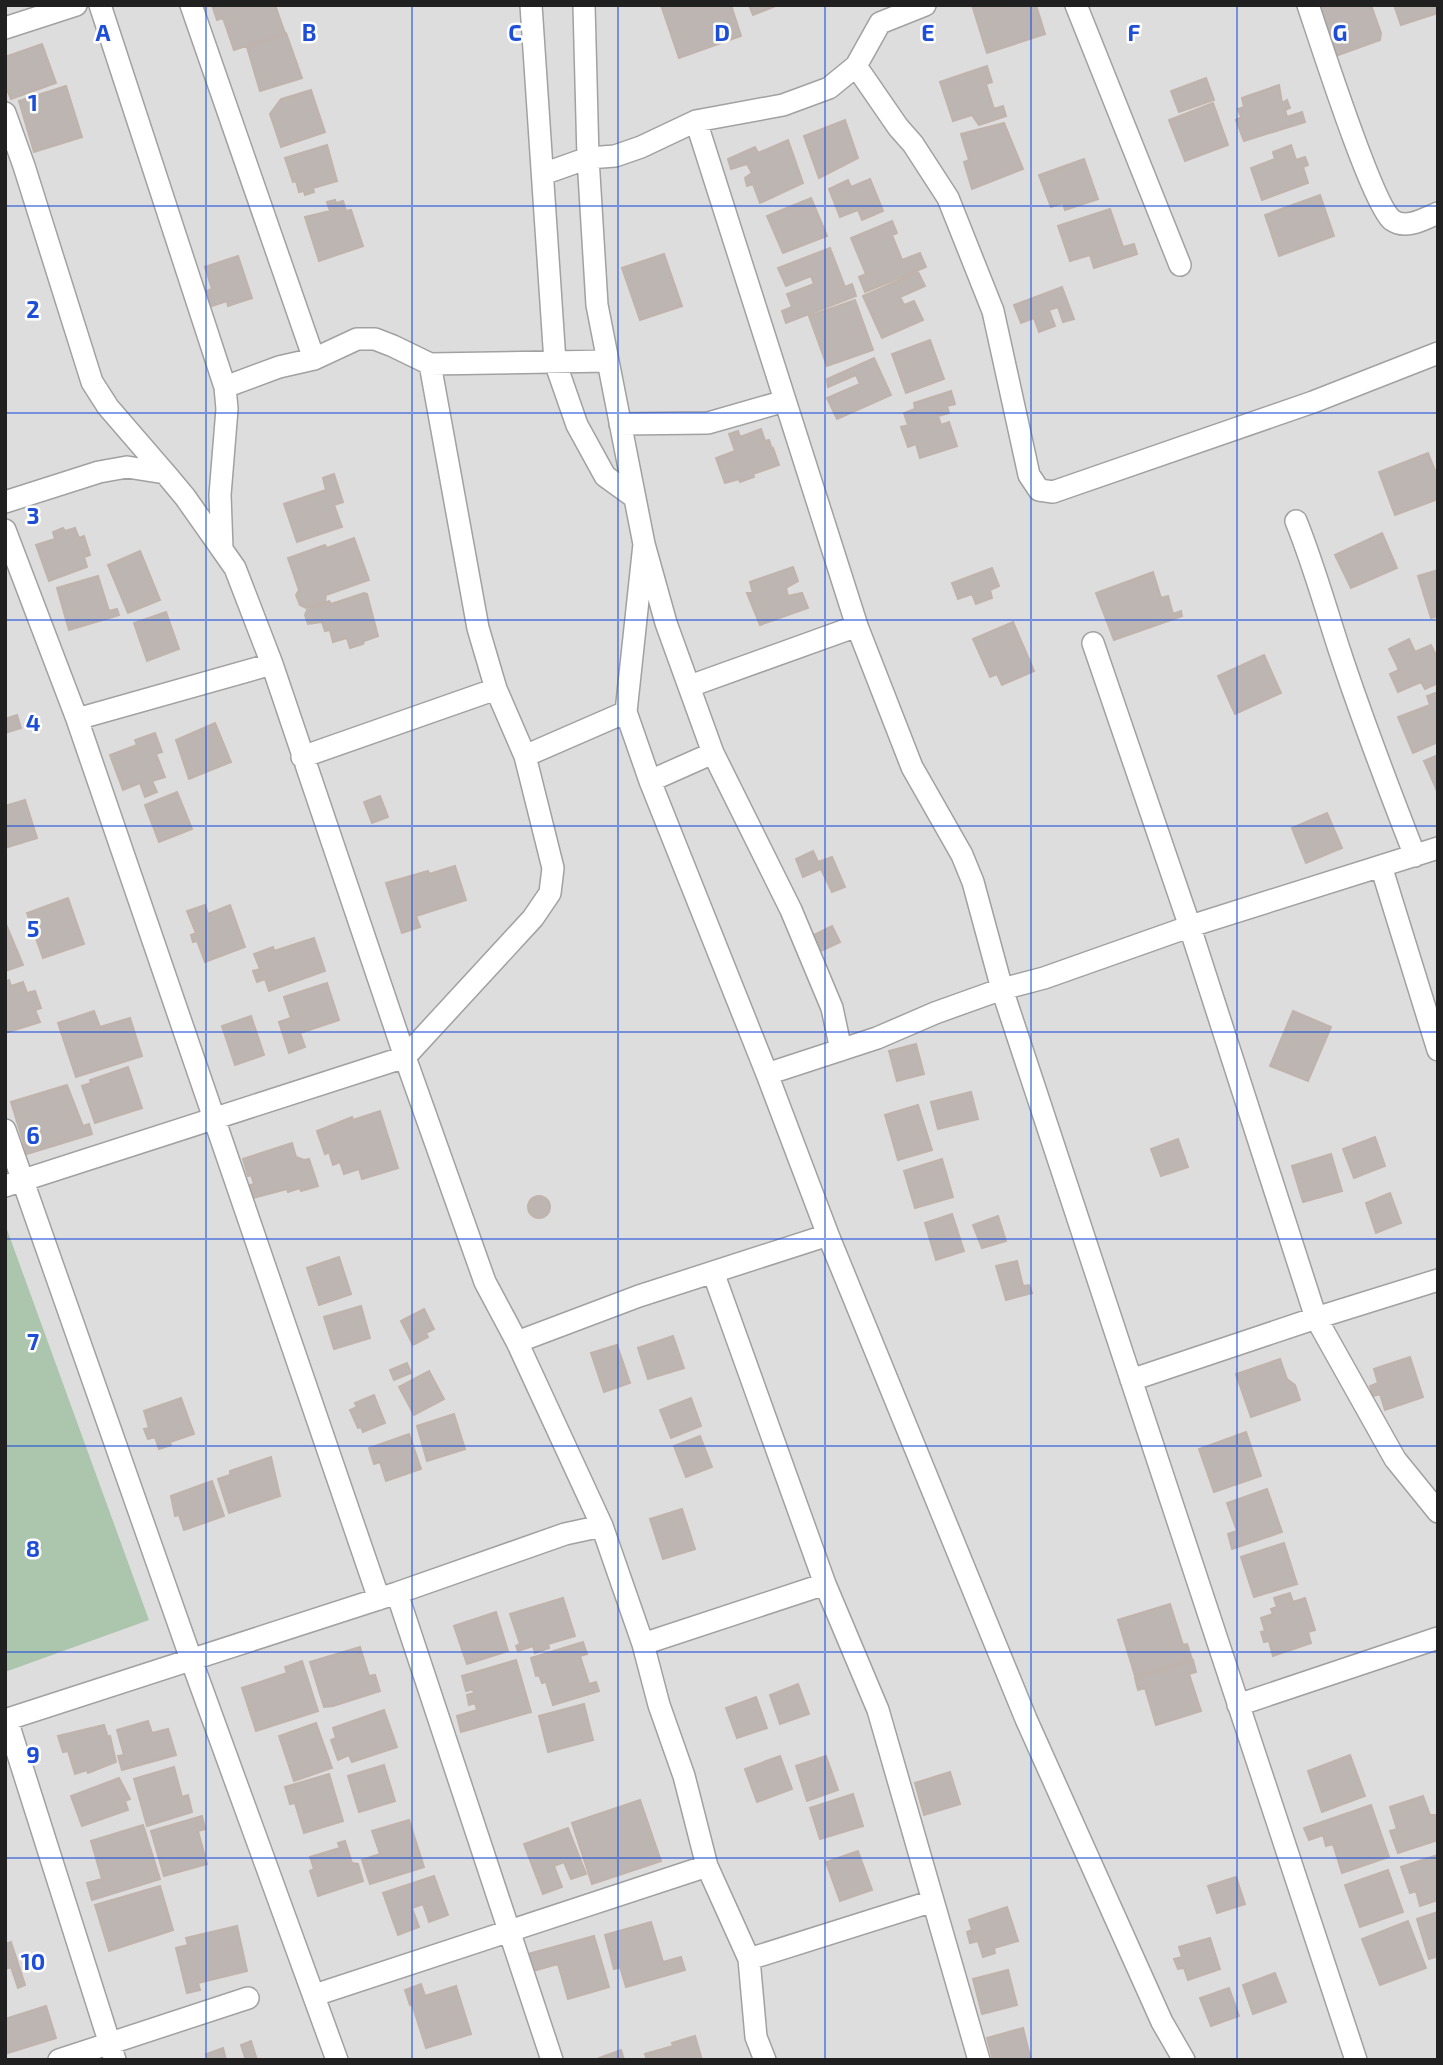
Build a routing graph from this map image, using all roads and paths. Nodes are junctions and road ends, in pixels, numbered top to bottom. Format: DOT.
graph roads {
  1 [pos="76,5"];
  2 [pos="100,5"];
  3 [pos="191,5"];
  4 [pos="531,5"];
  5 [pos="584,5"];
  6 [pos="925,5"];
  7 [pos="1076,5"];
  8 [pos="1308,5"];
  9 [pos="876,14"];
  10 [pos="5,28"];
  11 [pos="856,66"];
  12 [pos="5,113"];
  13 [pos="696,121"];
  14 [pos="588,158"];
  15 [pos="543,174"];
  16 [pos="1438,213"];
  17 [pos="1180,265"];
  18 [pos="1438,354"];
  19 [pos="314,359"];
  20 [pos="608,361"];
  21 [pos="555,362"];
  22 [pos="430,364"];
  23 [pos="225,387"];
  24 [pos="785,401"];
  25 [pos="620,424"];
  26 [pos="165,473"];
  27 [pos="634,497"];
  28 [pos="5,502"];
  29 [pos="1296,521"];
  30 [pos="5,530"];
  31 [pos="644,544"];
  32 [pos="222,549"];
  33 [pos="858,626"];
  34 [pos="1093,643"];
  35 [pos="272,664"];
  36 [pos="690,686"];
  37 [pos="496,689"];
  38 [pos="626,712"];
  39 [pos="77,719"];
  40 [pos="713,753"];
  41 [pos="524,756"];
  42 [pos="302,757"];
  43 [pos="650,781"];
  44 [pos="1438,848"];
  45 [pos="1415,856"];
  46 [pos="1381,866"];
  47 [pos="1189,926"];
  48 [pos="1002,989"];
  49 [pos="841,1050"];
  50 [pos="1438,1050"];
  51 [pos="405,1057"];
  52 [pos="767,1074"];
  53 [pos="213,1119"];
  54 [pos="5,1130"];
  55 [pos="15,1182"];
  56 [pos="828,1235"];
  57 [pos="713,1272"];
  58 [pos="1438,1280"];
  59 [pos="1316,1318"];
  60 [pos="517,1342"];
  61 [pos="1131,1380"];
  62 [pos="1438,1513"];
  63 [pos="602,1526"];
  64 [pos="825,1584"];
  65 [pos="388,1596"];
  66 [pos="1438,1638"];
  67 [pos="643,1644"];
  68 [pos="191,1659"];
  69 [pos="1238,1705"];
  70 [pos="6,1720"];
  71 [pos="707,1866"];
  72 [pos="933,1900"];
  73 [pos="509,1931"];
  74 [pos="749,1959"];
  75 [pos="315,1995"];
  76 [pos="248,1998"];
  77 [pos="112,2051"];
  78 [pos="59,2060"];
  79 [pos="337,2060"];
  80 [pos="552,2060"];
  81 [pos="765,2060"];
  82 [pos="979,2060"];
  83 [pos="1184,2060"];
  84 [pos="1356,2060"];
  1 -- 10 [label="street"];
  2 -- 23 [label="street"];
  3 -- 19 [label="street"];
  4 -- 15 [label="street"];
  5 -- 14 [label="street"];
  6 -- 9 [label="street"];
  7 -- 17 [label="street"];
  8 -- 16 [label="street"];
  9 -- 11 [label="street"];
  11 -- 13 [label="street"];
  11 -- 18 [label="street"];
  12 -- 26 [label="street"];
  13 -- 14 [label="street"];
  13 -- 24 [label="street"];
  14 -- 15 [label="street"];
  14 -- 20 [label="street"];
  15 -- 21 [label="street"];
  19 -- 22 [label="street"];
  19 -- 23 [label="street"];
  20 -- 21 [label="street"];
  20 -- 25 [label="street"];
  21 -- 22 [label="street"];
  21 -- 27 [label="street"];
  22 -- 37 [label="street"];
  23 -- 32 [label="street"];
  24 -- 25 [label="street"];
  24 -- 33 [label="street"];
  25 -- 27 [label="street"];
  26 -- 28 [label="street"];
  26 -- 32 [label="street"];
  27 -- 31 [label="street"];
  29 -- 45 [label="street"];
  30 -- 39 [label="street"];
  31 -- 36 [label="street"];
  31 -- 38 [label="street"];
  32 -- 35 [label="street"];
  33 -- 36 [label="street"];
  33 -- 48 [label="street"];
  34 -- 47 [label="street"];
  35 -- 39 [label="street"];
  35 -- 42 [label="street"];
  36 -- 40 [label="street"];
  37 -- 41 [label="street"];
  37 -- 42 [label="street"];
  38 -- 41 [label="street"];
  38 -- 43 [label="street"];
  39 -- 53 [label="street"];
  40 -- 43 [label="street"];
  40 -- 49 [label="street"];
  41 -- 51 [label="street"];
  42 -- 51 [label="street"];
  43 -- 52 [label="street"];
  44 -- 45 [label="street"];
  45 -- 46 [label="street"];
  46 -- 47 [label="street"];
  46 -- 50 [label="street"];
  47 -- 48 [label="street"];
  47 -- 59 [label="street"];
  48 -- 49 [label="street"];
  48 -- 61 [label="street"];
  49 -- 52 [label="street"];
  51 -- 53 [label="street"];
  51 -- 60 [label="street"];
  52 -- 56 [label="street"];
  53 -- 55 [label="street"];
  53 -- 65 [label="street"];
  54 -- 55 [label="street"];
  55 -- 68 [label="street"];
  56 -- 57 [label="street"];
  56 -- 83 [label="street"];
  57 -- 60 [label="street"];
  57 -- 64 [label="street"];
  58 -- 59 [label="street"];
  59 -- 61 [label="street"];
  59 -- 62 [label="street"];
  60 -- 63 [label="street"];
  61 -- 69 [label="street"];
  63 -- 65 [label="street"];
  63 -- 67 [label="street"];
  64 -- 67 [label="street"];
  64 -- 72 [label="street"];
  65 -- 68 [label="street"];
  65 -- 73 [label="street"];
  66 -- 69 [label="street"];
  67 -- 71 [label="street"];
  68 -- 70 [label="street"];
  68 -- 75 [label="street"];
  69 -- 84 [label="street"];
  70 -- 77 [label="street"];
  71 -- 73 [label="street"];
  71 -- 74 [label="street"];
  72 -- 74 [label="street"];
  72 -- 82 [label="street"];
  73 -- 75 [label="street"];
  73 -- 80 [label="street"];
  74 -- 81 [label="street"];
  75 -- 79 [label="street"];
  76 -- 77 [label="street"];
  77 -- 78 [label="street"];
}
